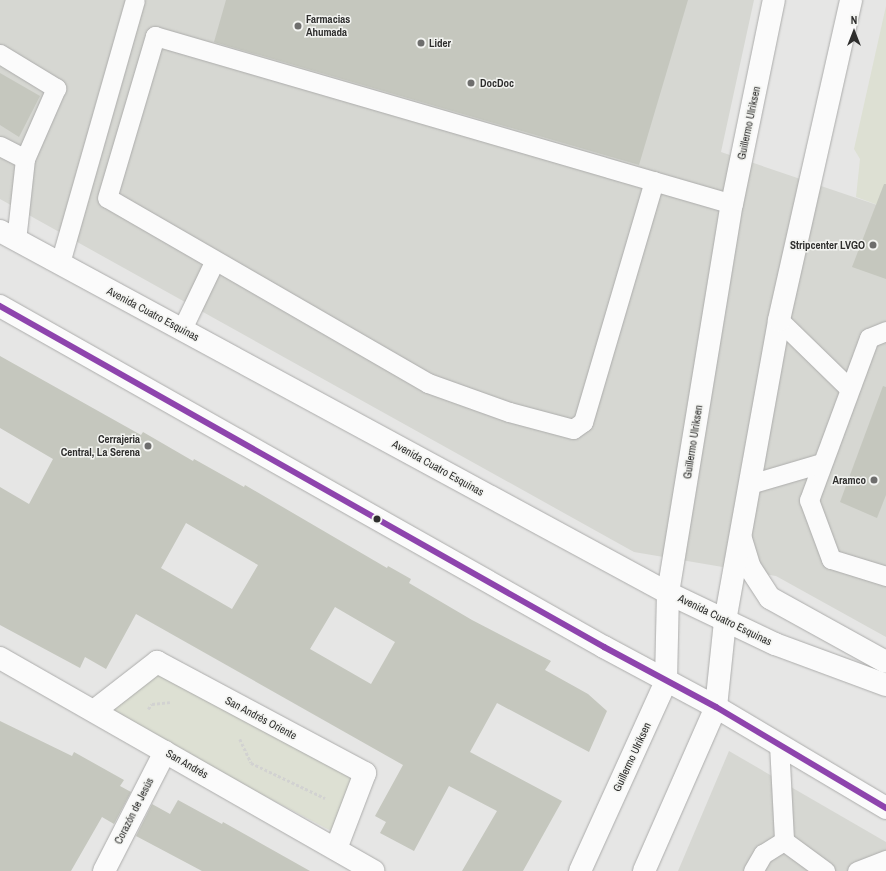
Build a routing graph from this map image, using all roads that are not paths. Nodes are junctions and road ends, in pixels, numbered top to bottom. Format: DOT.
graph roads {
  1 [pos="135,0"];
  2 [pos="774,0"];
  3 [pos="850,0"];
  4 [pos="0,54"];
  5 [pos="0,146"];
  6 [pos="25,159"];
  7 [pos="654,182"];
  8 [pos="732,204"];
  9 [pos="8,236"];
  10 [pos="215,260"];
  11 [pos="60,263"];
  12 [pos="0,306"];
  13 [pos="780,320"];
  14 [pos="182,329"];
  15 [pos="886,332"];
  16 [pos="849,388"];
  17 [pos="822,463"];
  18 [pos="750,484"];
  19 [pos="740,537"];
  20 [pos="886,576"];
  21 [pos="668,593"];
  22 [pos="725,621"];
  23 [pos="0,658"];
  24 [pos="886,662"];
  25 [pos="666,681"];
  26 [pos="886,685"];
  27 [pos="716,707"];
  28 [pos="94,711"];
  29 [pos="778,744"];
  30 [pos="165,752"];
  31 [pos="886,808"];
  32 [pos="784,841"];
  33 [pos="336,849"];
  34 [pos="886,860"];
  35 [pos="104,871"];
  36 [pos="374,871"];
  37 [pos="580,871"];
  38 [pos="644,871"];
  39 [pos="753,871"];
  40 [pos="825,871"];
  41 [pos="857,871"];
  1 -- 11 [label="lane"];
  2 -- 8 [label="main road, Guillermo Ulriksen"];
  3 -- 13 [label="main road"];
  4 -- 6 [label="lane"];
  5 -- 6 [label="lane"];
  6 -- 9 [label="lane"];
  7 -- 8 [label="lane"];
  7 -- 10 [label="lane"];
  7 -- 10 [label="lane"];
  8 -- 21 [label="main road, Guillermo Ulriksen"];
  9 -- 11 [label="main road, Avenida Cuatro Esquinas"];
  10 -- 14 [label="lane"];
  11 -- 14 [label="main road, Avenida Cuatro Esquinas"];
  12 -- 25 [label="main road"];
  13 -- 16 [label="lane"];
  13 -- 18 [label="main road"];
  14 -- 21 [label="main road, Avenida Cuatro Esquinas"];
  15 -- 16 [label="lane"];
  16 -- 17 [label="lane"];
  17 -- 18 [label="lane"];
  17 -- 20 [label="lane"];
  18 -- 19 [label="main road"];
  19 -- 22 [label="main road"];
  19 -- 24 [label="main road"];
  21 -- 22 [label="main road, Avenida Cuatro Esquinas"];
  21 -- 25 [label="main road, Guillermo Ulriksen"];
  22 -- 26 [label="main road, Avenida Cuatro Esquinas"];
  22 -- 27 [label="main road"];
  23 -- 28 [label="main road, San Andrés"];
  25 -- 27 [label="main road"];
  25 -- 37 [label="main road, Guillermo Ulriksen"];
  27 -- 29 [label="main road"];
  27 -- 38 [label="main road"];
  28 -- 30 [label="main road, San Andrés"];
  28 -- 33 [label="main road, San Andrés Oriente"];
  29 -- 31 [label="main road"];
  29 -- 32 [label="lane"];
  30 -- 33 [label="main road, San Andrés"];
  30 -- 35 [label="main road, Corazón de Jesús"];
  32 -- 39 [label="lane"];
  32 -- 40 [label="lane"];
  33 -- 36 [label="main road, San Andrés"];
  34 -- 41 [label="lane"];
}
